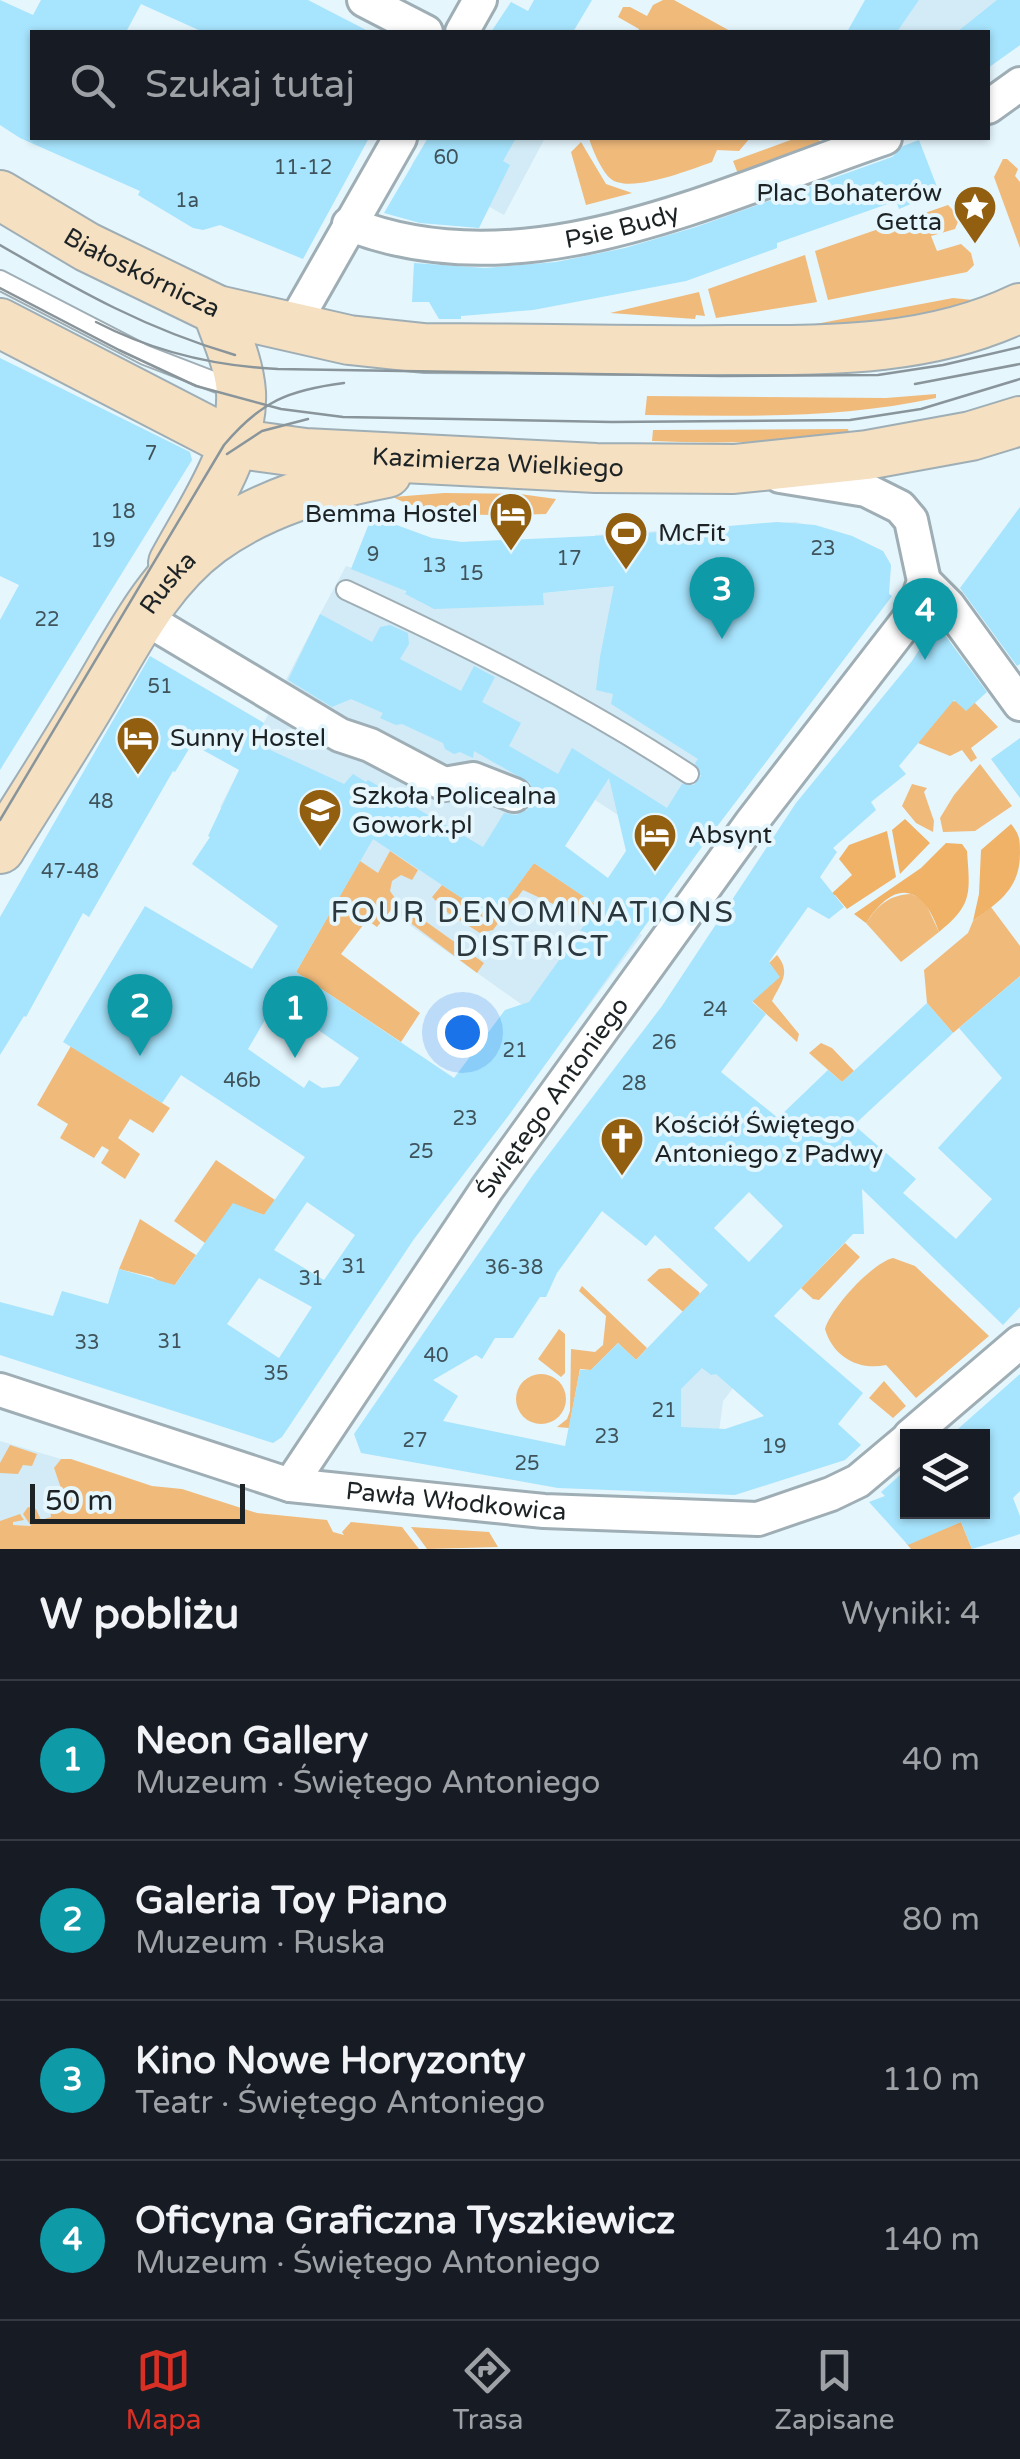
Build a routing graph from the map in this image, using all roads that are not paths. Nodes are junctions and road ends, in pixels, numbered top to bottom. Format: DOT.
graph roads {
  1 [pos="364,0"];
  2 [pos="480,0"];
  3 [pos="422,30"];
  4 [pos="463,30"];
  5 [pos="1020,84"];
  6 [pos="990,106"];
  7 [pos="399,140"];
  8 [pos="870,143"];
  9 [pos="0,196"];
  10 [pos="349,224"];
  11 [pos="0,280"];
  12 [pos="1020,308"];
  13 [pos="217,310"];
  14 [pos="0,323"];
  15 [pos="291,329"];
  16 [pos="241,391"];
  17 [pos="1020,421"];
  18 [pos="232,442"];
  19 [pos="450,462"];
  20 [pos="734,469"];
  21 [pos="924,581"];
  22 [pos="346,590"];
  23 [pos="151,603"];
  24 [pos="1020,704"];
  25 [pos="689,774"];
  26 [pos="514,795"];
  27 [pos="5,828"];
  28 [pos="1020,1342"];
  29 [pos="0,1390"];
  30 [pos="919,1429"];
  31 [pos="900,1446"];
  32 [pos="290,1485"];
  1 -- 3 [label="street"];
  2 -- 4 [label="street"];
  5 -- 6 [label="street"];
  7 -- 10 [label="street"];
  8 -- 10 [label="street, Psie Budy"];
  9 -- 13 [label="main road, Białoskórnicza"];
  10 -- 15 [label="street"];
  11 -- 16 [label="lane"];
  12 -- 15 [label="main road"];
  13 -- 15 [label="main road, Białoskórnicza"];
  13 -- 16 [label="main road"];
  14 -- 18 [label="main road, Kazimierza Wielkiego"];
  16 -- 18 [label="main road"];
  17 -- 20 [label="main road, Kazimierza Wielkiego"];
  18 -- 19 [label="main road, Kazimierza Wielkiego"];
  18 -- 23 [label="main road"];
  19 -- 20 [label="main road, Kazimierza Wielkiego"];
  19 -- 23 [label="main road, Ruska"];
  20 -- 21 [label="street"];
  21 -- 24 [label="street"];
  21 -- 32 [label="street, Świętego Antoniego"];
  22 -- 25 [label="lane"];
  23 -- 26 [label="street"];
  23 -- 27 [label="main road, Ruska"];
  28 -- 30 [label="street, Pawła Włodkowica"];
  29 -- 32 [label="street, Pawła Włodkowica"];
  31 -- 32 [label="street, Pawła Włodkowica"];
}
